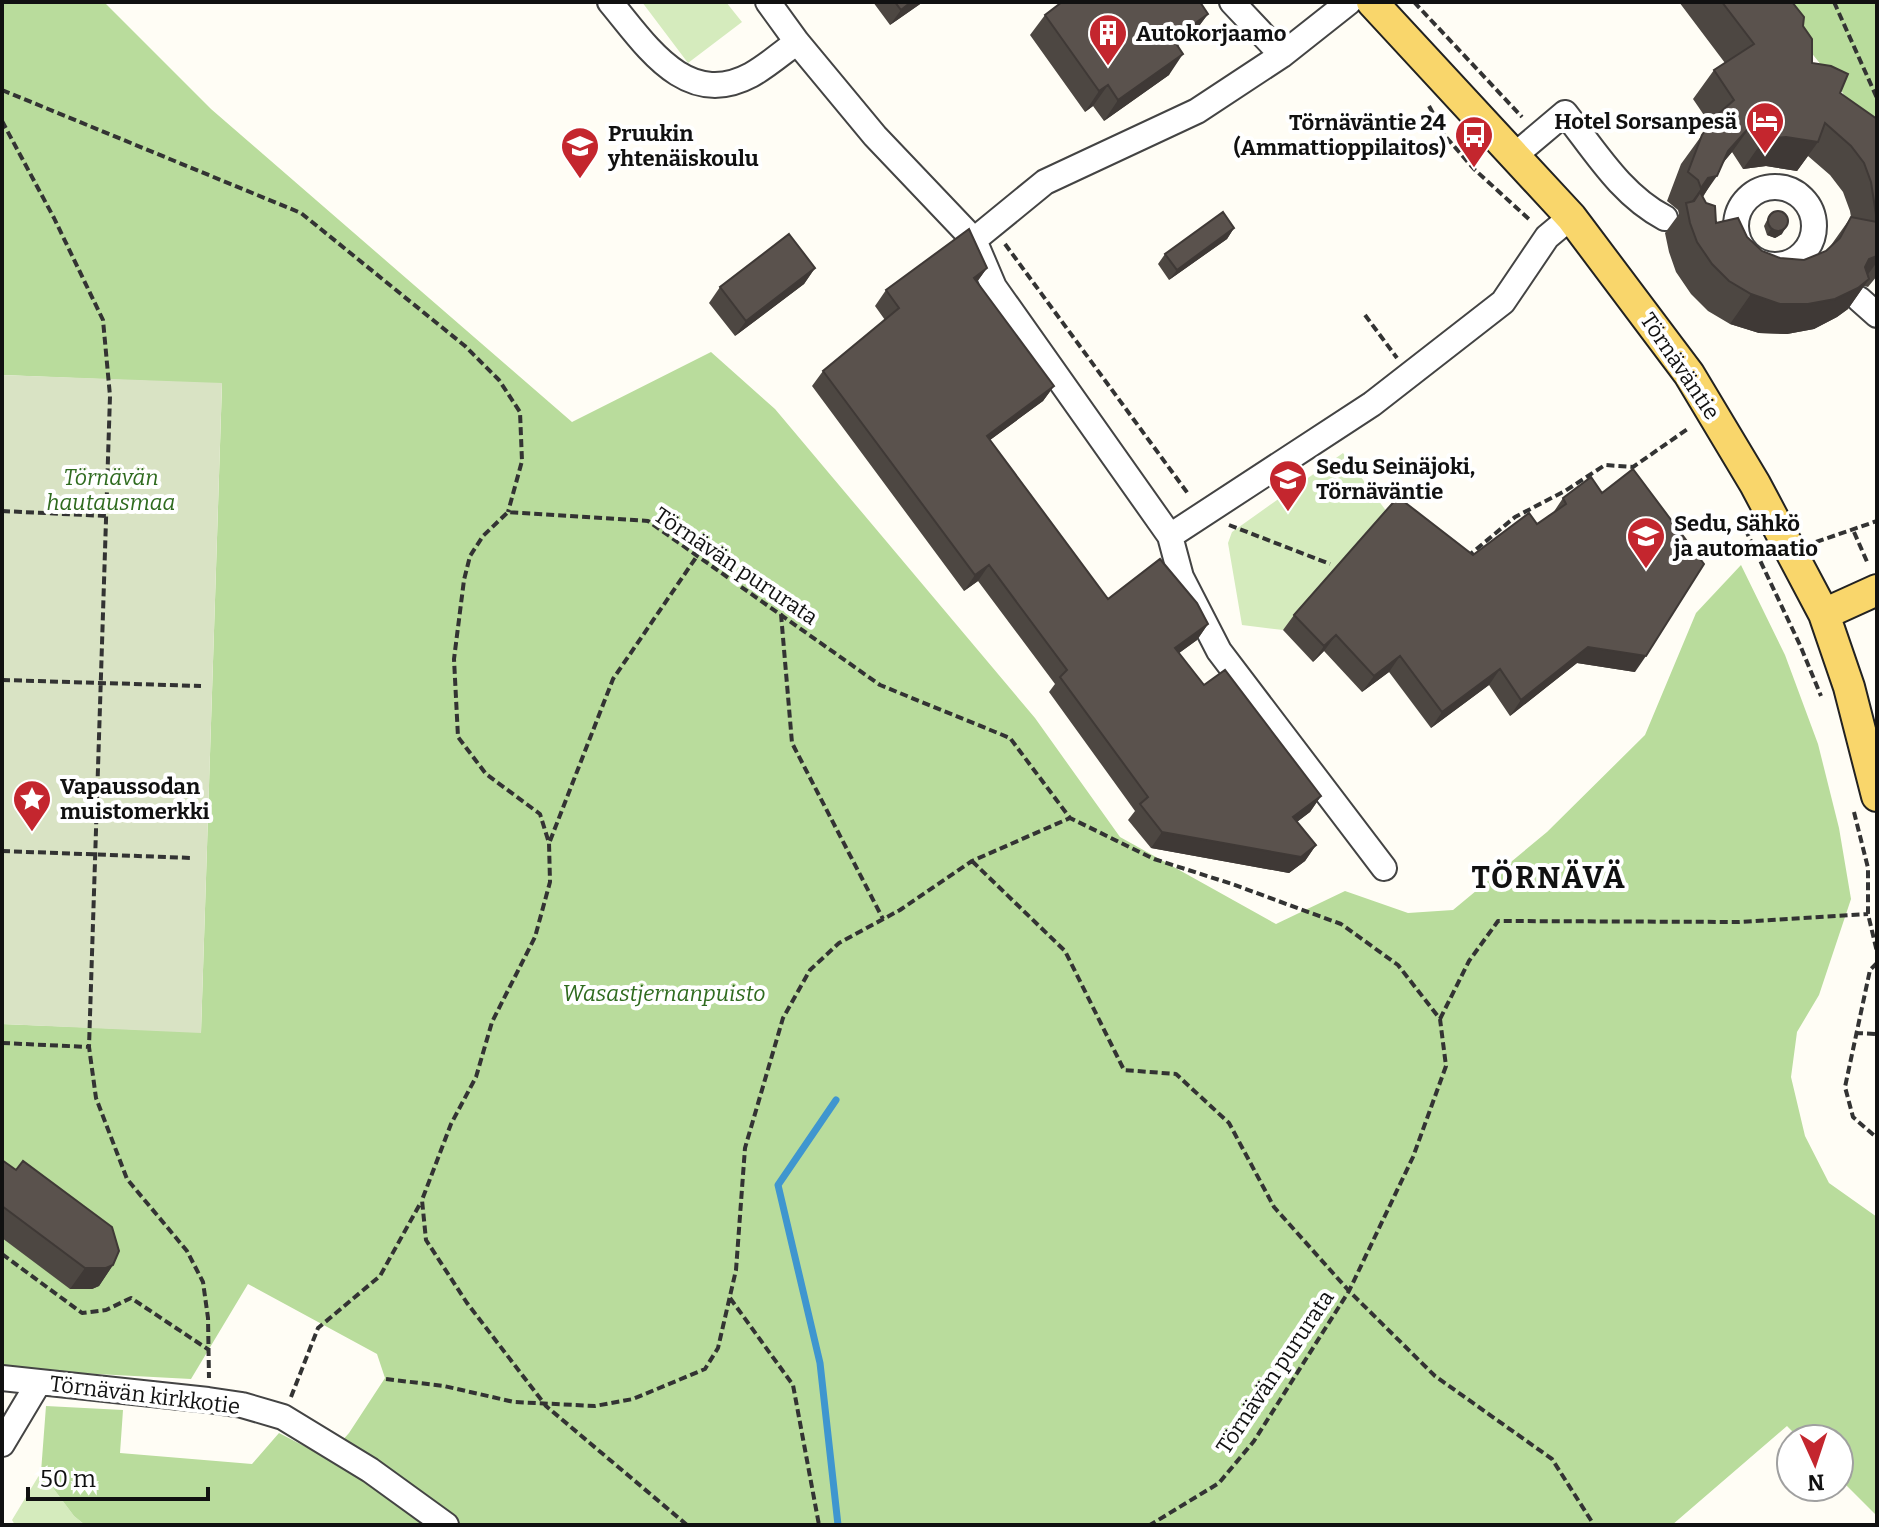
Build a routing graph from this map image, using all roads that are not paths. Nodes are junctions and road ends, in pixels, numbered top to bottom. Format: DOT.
graph roads {
  1 [pos="610,2"];
  2 [pos="768,2"];
  3 [pos="1232,2"];
  4 [pos="1349,2"];
  5 [pos="1372,2"];
  6 [pos="797,42"];
  7 [pos="1282,55"];
  8 [pos="1514,156"];
  9 [pos="1571,217"];
  10 [pos="1665,218"];
  11 [pos="1726,223"];
  12 [pos="983,233"];
  13 [pos="1170,536"];
  14 [pos="1874,579"];
  15 [pos="1824,614"];
  16 [pos="1865,801"];
  17 [pos="1384,868"];
  18 [pos="2,1378"];
  19 [pos="39,1382"];
  20 [pos="2,1444"];
  21 [pos="446,1525"];
  1 -- 6 [label="street"];
  2 -- 6 [label="street"];
  3 -- 7 [label="street"];
  4 -- 7 [label="street"];
  5 -- 8 [label="main road, Törnäväntie"];
  6 -- 12 [label="street"];
  7 -- 12 [label="street"];
  8 -- 9 [label="main road, Törnäväntie"];
  8 -- 10 [label="street"];
  9 -- 13 [label="street"];
  9 -- 15 [label="main road, Törnäväntie"];
  11 -- 11 [label="street"];
  12 -- 13 [label="street"];
  13 -- 17 [label="street"];
  14 -- 15 [label="main road"];
  15 -- 16 [label="main road, Törnäväntie"];
  18 -- 19 [label="street, Törnävän kirkkotie"];
  19 -- 20 [label="street"];
  19 -- 21 [label="street, Törnävän kirkkotie"];
}
